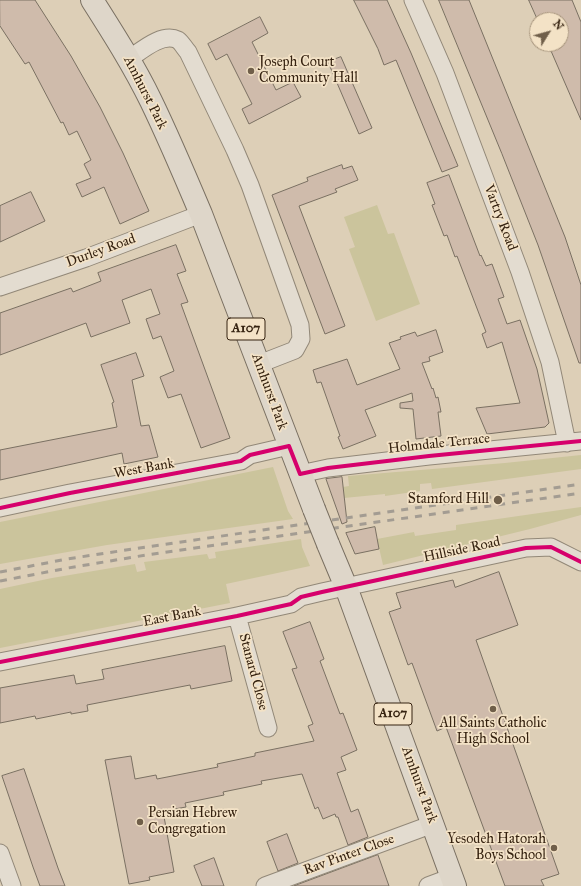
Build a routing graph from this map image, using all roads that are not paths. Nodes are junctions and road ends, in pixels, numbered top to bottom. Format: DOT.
graph roads {
  1 [pos="92,0"];
  2 [pos="413,0"];
  3 [pos="129,59"];
  4 [pos="201,214"];
  5 [pos="0,287"];
  6 [pos="259,364"];
  7 [pos="574,442"];
  8 [pos="289,446"];
  9 [pos="300,474"];
  10 [pos="0,508"];
  11 [pos="581,562"];
  12 [pos="346,587"];
  13 [pos="238,616"];
  14 [pos="0,662"];
  15 [pos="268,728"];
  16 [pos="433,824"];
  17 [pos="0,853"];
  18 [pos="454,881"];
  19 [pos="12,886"];
  20 [pos="265,886"];
  21 [pos="428,886"];
  1 -- 3 [label="main road, Amhurst Park / A107"];
  2 -- 7 [label="street, Vartry Road"];
  3 -- 4 [label="main road, Amhurst Park / A107"];
  3 -- 6 [label="street"];
  4 -- 5 [label="street, Durley Road"];
  4 -- 6 [label="main road, Amhurst Park / A107"];
  6 -- 8 [label="main road, Amhurst Park / A107"];
  7 -- 9 [label="street, Holmdale Terrace"];
  8 -- 9 [label="main road, Amhurst Park / A107"];
  8 -- 10 [label="street, West Bank"];
  9 -- 12 [label="main road, Amhurst Park / A107, bridge"];
  11 -- 12 [label="street, Hillside Road"];
  12 -- 13 [label="street, East Bank"];
  12 -- 16 [label="main road, Amhurst Park / A107"];
  13 -- 14 [label="street, East Bank"];
  13 -- 15 [label="street, Stanard Close"];
  16 -- 18 [label="main road, Amhurst Park / A107"];
  16 -- 20 [label="street, Rav Pinter Close"];
  17 -- 19 [label="street"];
  18 -- 21 [label="street"];
}
